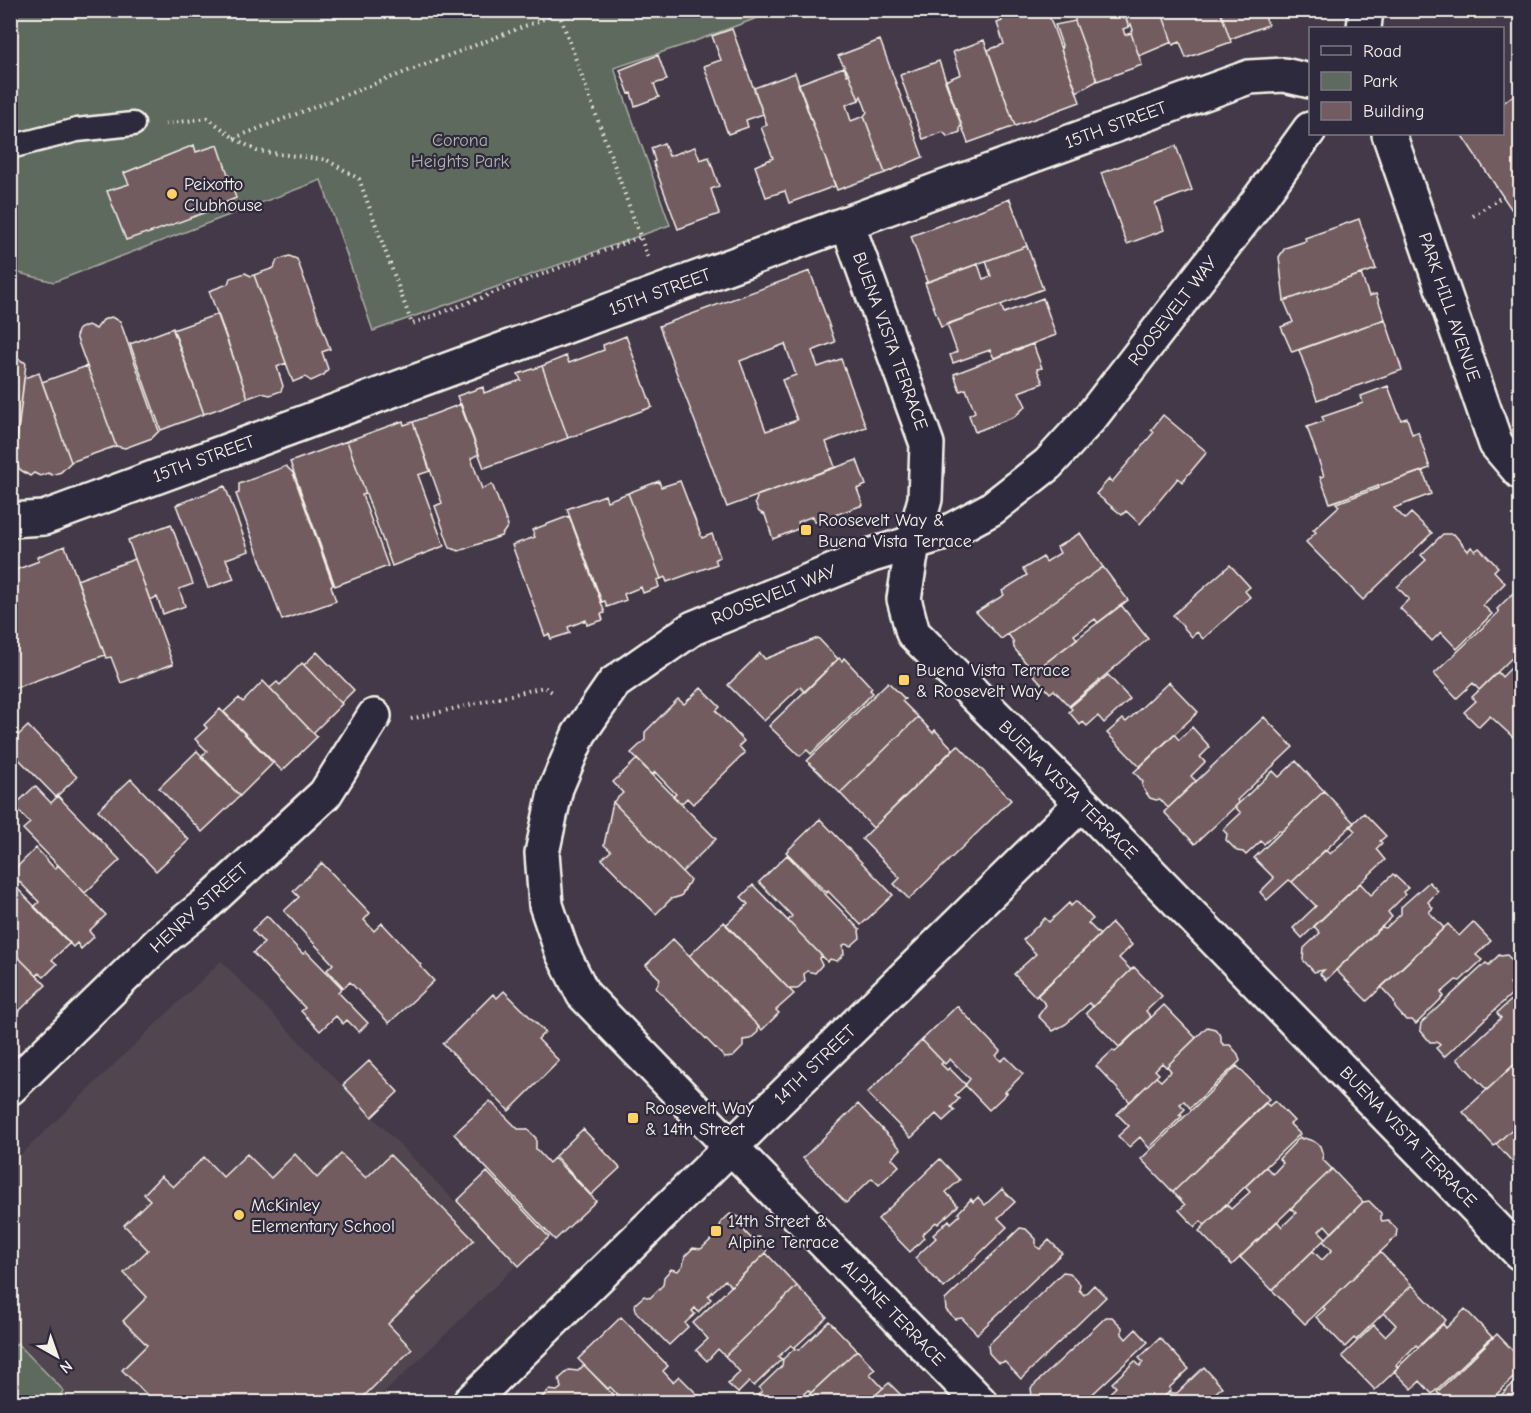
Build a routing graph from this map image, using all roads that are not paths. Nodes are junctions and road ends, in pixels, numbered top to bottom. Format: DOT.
graph roads {
  1 [pos="1366,10"];
  2 [pos="1365,27"];
  3 [pos="1309,81"];
  4 [pos="133,124"];
  5 [pos="1309,132"];
  6 [pos="1389,135"];
  7 [pos="10,147"];
  8 [pos="848,224"];
  9 [pos="1521,472"];
  10 [pos="10,501"];
  11 [pos="44,518"];
  12 [pos="10,520"];
  13 [pos="913,543"];
  14 [pos="374,716"];
  15 [pos="1082,803"];
  16 [pos="10,1088"];
  17 [pos="731,1147"];
  18 [pos="1521,1253"];
  19 [pos="470,1402"];
  20 [pos="980,1402"];
  1 -- 2 [label="street"];
  3 -- 8 [label="street, 15TH STREET"];
  4 -- 7 [label="lane"];
  5 -- 13 [label="street, ROOSEVELT WAY"];
  6 -- 9 [label="street, PARK HILL AVENUE"];
  8 -- 11 [label="street, 15TH STREET"];
  8 -- 13 [label="street, BUENA VISTA TERRACE"];
  10 -- 11 [label="street"];
  11 -- 12 [label="street, 15TH STREET"];
  13 -- 15 [label="street, BUENA VISTA TERRACE"];
  13 -- 17 [label="street, ROOSEVELT WAY"];
  14 -- 16 [label="street, HENRY STREET"];
  15 -- 17 [label="street, 14TH STREET"];
  15 -- 18 [label="street, BUENA VISTA TERRACE"];
  17 -- 19 [label="street, 14TH STREET"];
  17 -- 20 [label="street, ALPINE TERRACE"];
}
